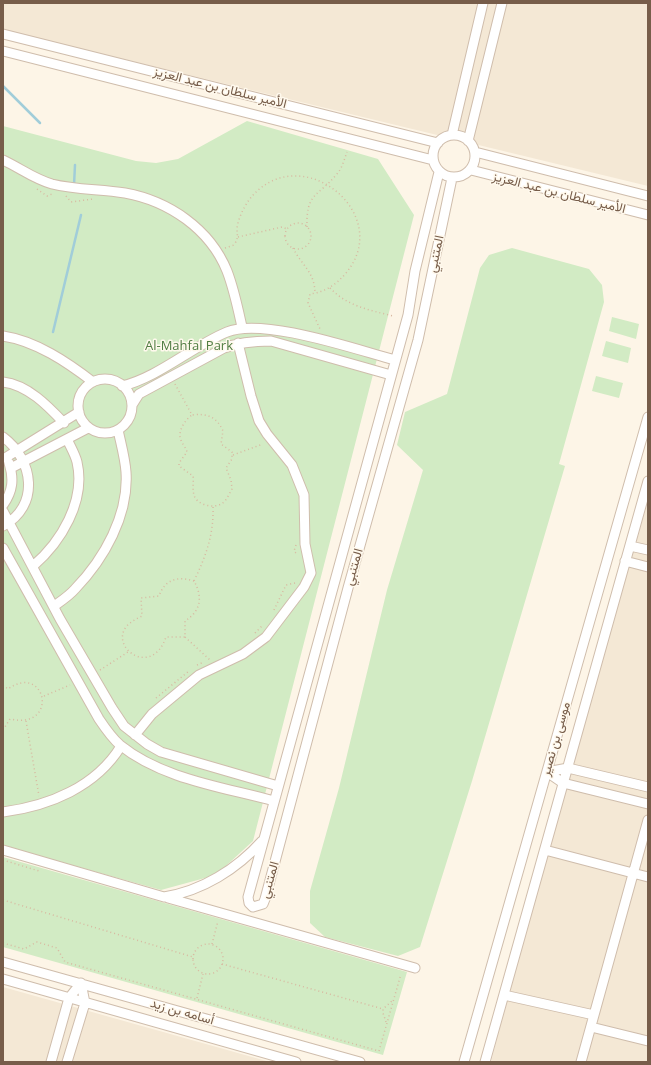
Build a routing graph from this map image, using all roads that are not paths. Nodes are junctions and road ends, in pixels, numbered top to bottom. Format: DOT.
graph roads {
  1 [pos="484,3"];
  2 [pos="502,3"];
  3 [pos="3,34"];
  4 [pos="3,52"];
  5 [pos="452,135"];
  6 [pos="468,141"];
  7 [pos="438,143"];
  8 [pos="475,152"];
  9 [pos="3,160"];
  10 [pos="433,160"];
  11 [pos="471,170"];
  12 [pos="439,172"];
  13 [pos="452,178"];
  14 [pos="648,196"];
  15 [pos="648,215"];
  16 [pos="242,327"];
  17 [pos="3,336"];
  18 [pos="238,343"];
  19 [pos="395,360"];
  20 [pos="391,375"];
  21 [pos="3,382"];
  22 [pos="93,382"];
  23 [pos="122,386"];
  24 [pos="132,405"];
  25 [pos="79,412"];
  26 [pos="648,417"];
  27 [pos="64,423"];
  28 [pos="88,428"];
  29 [pos="118,430"];
  30 [pos="3,437"];
  31 [pos="68,439"];
  32 [pos="18,450"];
  33 [pos="4,457"];
  34 [pos="25,462"];
  35 [pos="11,468"];
  36 [pos="648,481"];
  37 [pos="3,505"];
  38 [pos="3,511"];
  39 [pos="6,524"];
  40 [pos="630,546"];
  41 [pos="3,548"];
  42 [pos="648,550"];
  43 [pos="625,561"];
  44 [pos="33,566"];
  45 [pos="648,567"];
  46 [pos="54,606"];
  47 [pos="135,735"];
  48 [pos="121,746"];
  49 [pos="568,768"];
  50 [pos="547,772"];
  51 [pos="563,783"];
  52 [pos="278,786"];
  53 [pos="648,787"];
  54 [pos="274,801"];
  55 [pos="648,804"];
  56 [pos="3,812"];
  57 [pos="648,820"];
  58 [pos="264,838"];
  59 [pos="3,850"];
  60 [pos="545,850"];
  61 [pos="633,873"];
  62 [pos="648,877"];
  63 [pos="164,897"];
  64 [pos="3,962"];
  65 [pos="415,968"];
  66 [pos="3,980"];
  67 [pos="81,983"];
  68 [pos="504,995"];
  69 [pos="69,998"];
  70 [pos="85,1002"];
  71 [pos="594,1015"];
  72 [pos="591,1027"];
  73 [pos="648,1041"];
  74 [pos="51,1062"];
  75 [pos="67,1062"];
  76 [pos="296,1062"];
  77 [pos="360,1062"];
  78 [pos="464,1062"];
  79 [pos="485,1062"];
  80 [pos="581,1062"];
  1 -- 5 [label="street"];
  2 -- 6 [label="street"];
  3 -- 7 [label="street, الأمير سلطان بن عبد العزيز"];
  4 -- 10 [label="street, الأمير سلطان بن عبد العزيز"];
  5 -- 6 [label="street"];
  5 -- 7 [label="street"];
  6 -- 8 [label="street"];
  7 -- 10 [label="street"];
  8 -- 11 [label="street"];
  8 -- 14 [label="street, الأمير سلطان بن عبد العزيز"];
  9 -- 16 [label="street"];
  10 -- 12 [label="street"];
  11 -- 13 [label="street"];
  11 -- 15 [label="street, الأمير سلطان بن عبد العزيز"];
  12 -- 13 [label="street"];
  12 -- 19 [label="street, المتنبي"];
  13 -- 58 [label="street, المتنبي"];
  16 -- 19 [label="street"];
  16 -- 23 [label="street"];
  17 -- 22 [label="street"];
  18 -- 20 [label="street"];
  18 -- 24 [label="street"];
  18 -- 47 [label="street"];
  19 -- 20 [label="street, المتنبي"];
  20 -- 52 [label="street, المتنبي"];
  21 -- 27 [label="street"];
  22 -- 23 [label="street"];
  22 -- 25 [label="street"];
  23 -- 24 [label="street"];
  24 -- 29 [label="street"];
  25 -- 27 [label="street"];
  25 -- 28 [label="street"];
  26 -- 50 [label="street, موسى بن نصير"];
  27 -- 32 [label="street"];
  28 -- 29 [label="street"];
  28 -- 31 [label="street"];
  29 -- 46 [label="street"];
  30 -- 32 [label="street"];
  31 -- 34 [label="street"];
  31 -- 44 [label="street"];
  32 -- 33 [label="street"];
  32 -- 34 [label="street"];
  33 -- 35 [label="street"];
  34 -- 35 [label="street"];
  34 -- 39 [label="street"];
  35 -- 37 [label="street"];
  36 -- 40 [label="street, موسى بن نصير"];
  38 -- 39 [label="street"];
  39 -- 44 [label="street"];
  40 -- 42 [label="street"];
  40 -- 43 [label="street, موسى بن نصير"];
  41 -- 48 [label="street"];
  43 -- 45 [label="street"];
  43 -- 49 [label="street, موسى بن نصير"];
  44 -- 46 [label="street"];
  46 -- 47 [label="street"];
  47 -- 52 [label="street"];
  48 -- 54 [label="street"];
  48 -- 56 [label="street"];
  49 -- 50 [label="street"];
  49 -- 51 [label="street, موسى بن نصير"];
  49 -- 53 [label="street"];
  50 -- 51 [label="street"];
  50 -- 78 [label="street, موسى بن نصير"];
  51 -- 55 [label="street"];
  51 -- 60 [label="street, موسى بن نصير"];
  52 -- 54 [label="street, المتنبي"];
  54 -- 58 [label="street, المتنبي"];
  57 -- 61 [label="street"];
  58 -- 63 [label="street"];
  59 -- 63 [label="street"];
  60 -- 61 [label="street"];
  60 -- 68 [label="street, موسى بن نصير"];
  61 -- 62 [label="street"];
  61 -- 71 [label="street"];
  63 -- 65 [label="street"];
  64 -- 67 [label="street, أسامه بن زيد"];
  66 -- 69 [label="street, أسامه بن زيد"];
  67 -- 69 [label="street"];
  67 -- 70 [label="street"];
  67 -- 77 [label="street, أسامه بن زيد"];
  68 -- 71 [label="street"];
  68 -- 79 [label="street, موسى بن نصير"];
  69 -- 70 [label="street, أسامه بن زيد"];
  69 -- 74 [label="street"];
  70 -- 75 [label="street"];
  70 -- 76 [label="street, أسامه بن زيد"];
  71 -- 72 [label="street"];
  72 -- 73 [label="street"];
  72 -- 80 [label="street"];
}
